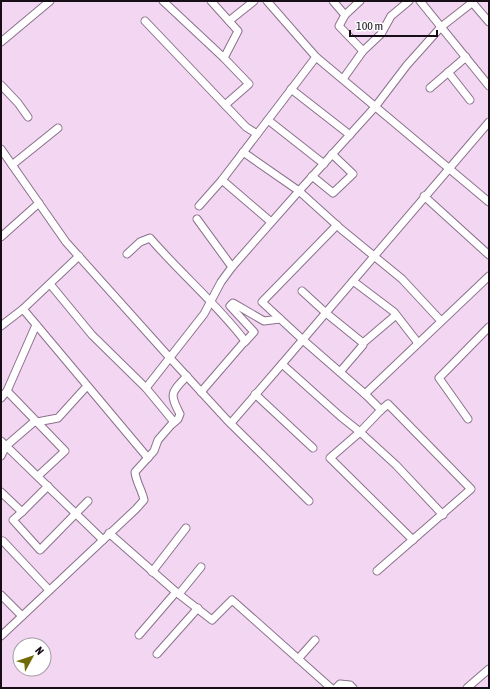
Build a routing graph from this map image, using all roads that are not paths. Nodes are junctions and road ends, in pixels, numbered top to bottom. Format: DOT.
graph roads {
  1 [pos="50,1"];
  2 [pos="163,1"];
  3 [pos="211,1"];
  4 [pos="254,1"];
  5 [pos="267,1"];
  6 [pos="333,1"];
  7 [pos="360,1"];
  8 [pos="409,1"];
  9 [pos="420,1"];
  10 [pos="472,2"];
  11 [pos="345,15"];
  12 [pos="145,21"];
  13 [pos="229,21"];
  14 [pos="489,22"];
  15 [pos="441,27"];
  16 [pos="1,42"];
  17 [pos="363,51"];
  18 [pos="316,57"];
  19 [pos="466,57"];
  20 [pos="224,58"];
  21 [pos="448,72"];
  22 [pos="342,79"];
  23 [pos="1,85"];
  24 [pos="489,85"];
  25 [pos="430,88"];
  26 [pos="291,89"];
  27 [pos="470,100"];
  28 [pos="226,105"];
  29 [pos="375,107"];
  30 [pos="28,116"];
  31 [pos="268,120"];
  32 [pos="489,122"];
  33 [pos="58,128"];
  34 [pos="257,134"];
  35 [pos="350,135"];
  36 [pos="1,148"];
  37 [pos="243,152"];
  38 [pos="332,154"];
  39 [pos="324,164"];
  40 [pos="12,165"];
  41 [pos="449,167"];
  42 [pos="312,176"];
  43 [pos="222,180"];
  44 [pos="299,191"];
  45 [pos="424,196"];
  46 [pos="489,202"];
  47 [pos="39,203"];
  48 [pos="199,206"];
  49 [pos="197,219"];
  50 [pos="272,222"];
  51 [pos="337,226"];
  52 [pos="2,233"];
  53 [pos="128,254"];
  54 [pos="374,255"];
  55 [pos="489,255"];
  56 [pos="79,256"];
  57 [pos="232,267"];
  58 [pos="489,276"];
  59 [pos="353,281"];
  60 [pos="50,284"];
  61 [pos="302,291"];
  62 [pos="211,302"];
  63 [pos="23,309"];
  64 [pos="326,313"];
  65 [pos="396,315"];
  66 [pos="280,319"];
  67 [pos="441,321"];
  68 [pos="36,325"];
  69 [pos="1,326"];
  70 [pos="489,327"];
  71 [pos="303,340"];
  72 [pos="245,342"];
  73 [pos="363,343"];
  74 [pos="418,343"];
  75 [pos="170,358"];
  76 [pos="282,364"];
  77 [pos="340,372"];
  78 [pos="186,376"];
  79 [pos="87,386"];
  80 [pos="146,388"];
  81 [pos="7,391"];
  82 [pos="201,392"];
  83 [pos="255,394"];
  84 [pos="365,394"];
  85 [pos="1,398"];
  86 [pos="381,410"];
  87 [pos="468,419"];
  88 [pos="36,421"];
  89 [pos="174,422"];
  90 [pos="230,423"];
  91 [pos="360,432"];
  92 [pos="4,443"];
  93 [pos="313,448"];
  94 [pos="1,456"];
  95 [pos="148,458"];
  96 [pos="38,476"];
  97 [pos="48,486"];
  98 [pos="1,492"];
  99 [pos="88,501"];
  100 [pos="309,501"];
  101 [pos="22,512"];
  102 [pos="76,513"];
  103 [pos="443,514"];
  104 [pos="186,528"];
  105 [pos="110,533"];
  106 [pos="103,540"];
  107 [pos="413,540"];
  108 [pos="3,541"];
  109 [pos="201,567"];
  110 [pos="377,571"];
  111 [pos="152,572"];
  112 [pos="49,590"];
  113 [pos="177,593"];
  114 [pos="1,594"];
  115 [pos="198,608"];
  116 [pos="22,616"];
  117 [pos="139,635"];
  118 [pos="1,636"];
  119 [pos="315,640"];
  120 [pos="157,654"];
  121 [pos="298,659"];
  122 [pos="489,669"];
  123 [pos="331,688"];
  124 [pos="336,688"];
  125 [pos="352,688"];
  126 [pos="467,688"];
  1 -- 16 [label="street"];
  2 -- 20 [label="street"];
  3 -- 13 [label="street"];
  4 -- 13 [label="street"];
  5 -- 18 [label="street"];
  6 -- 11 [label="street"];
  7 -- 11 [label="street"];
  8 -- 17 [label="street"];
  9 -- 15 [label="street"];
  10 -- 14 [label="street"];
  10 -- 15 [label="street"];
  11 -- 17 [label="street"];
  12 -- 28 [label="street"];
  13 -- 20 [label="street"];
  15 -- 19 [label="street"];
  15 -- 29 [label="street"];
  17 -- 22 [label="street"];
  18 -- 22 [label="street"];
  18 -- 26 [label="street"];
  19 -- 21 [label="street"];
  19 -- 24 [label="street"];
  20 -- 28 [label="street"];
  21 -- 25 [label="street"];
  21 -- 27 [label="street"];
  22 -- 29 [label="street"];
  23 -- 30 [label="street"];
  26 -- 31 [label="street"];
  26 -- 35 [label="street"];
  28 -- 34 [label="street"];
  29 -- 35 [label="street"];
  29 -- 41 [label="street"];
  31 -- 34 [label="street"];
  31 -- 39 [label="street"];
  32 -- 41 [label="street"];
  33 -- 40 [label="street"];
  34 -- 37 [label="street"];
  35 -- 38 [label="street"];
  36 -- 40 [label="street"];
  37 -- 43 [label="street"];
  37 -- 44 [label="street"];
  38 -- 39 [label="street"];
  38 -- 42 [label="street"];
  39 -- 42 [label="street"];
  40 -- 47 [label="street"];
  41 -- 45 [label="street"];
  41 -- 46 [label="street"];
  42 -- 44 [label="street"];
  43 -- 48 [label="street"];
  43 -- 50 [label="street"];
  44 -- 50 [label="street"];
  44 -- 51 [label="street"];
  45 -- 54 [label="street"];
  45 -- 55 [label="street"];
  47 -- 52 [label="street"];
  47 -- 56 [label="street"];
  49 -- 57 [label="street"];
  50 -- 57 [label="street"];
  51 -- 54 [label="street"];
  51 -- 66 [label="street"];
  53 -- 62 [label="street"];
  54 -- 59 [label="street"];
  54 -- 67 [label="street"];
  56 -- 60 [label="street"];
  56 -- 75 [label="street"];
  57 -- 62 [label="street"];
  58 -- 67 [label="street"];
  59 -- 64 [label="street"];
  59 -- 65 [label="street"];
  60 -- 63 [label="street"];
  60 -- 80 [label="street"];
  61 -- 64 [label="street"];
  62 -- 72 [label="street"];
  62 -- 75 [label="street"];
  63 -- 68 [label="street"];
  63 -- 69 [label="street"];
  64 -- 71 [label="street"];
  64 -- 73 [label="street"];
  65 -- 73 [label="street"];
  65 -- 74 [label="street"];
  66 -- 71 [label="street"];
  66 -- 72 [label="street"];
  67 -- 74 [label="street"];
  68 -- 79 [label="street"];
  68 -- 81 [label="street"];
  70 -- 87 [label="street"];
  71 -- 76 [label="street"];
  71 -- 77 [label="street"];
  72 -- 82 [label="street"];
  73 -- 77 [label="street"];
  74 -- 84 [label="street"];
  75 -- 78 [label="street"];
  75 -- 80 [label="street"];
  76 -- 83 [label="street"];
  76 -- 91 [label="street"];
  77 -- 84 [label="street"];
  78 -- 82 [label="street"];
  78 -- 89 [label="street"];
  79 -- 88 [label="street"];
  79 -- 95 [label="street"];
  80 -- 89 [label="street"];
  81 -- 85 [label="street"];
  81 -- 88 [label="street"];
  82 -- 90 [label="street"];
  83 -- 90 [label="street"];
  83 -- 93 [label="street"];
  84 -- 86 [label="street"];
  86 -- 91 [label="street"];
  86 -- 103 [label="street"];
  88 -- 92 [label="street"];
  88 -- 96 [label="street"];
  89 -- 95 [label="street"];
  90 -- 100 [label="street"];
  91 -- 103 [label="street"];
  91 -- 107 [label="street"];
  92 -- 94 [label="street"];
  92 -- 96 [label="street"];
  95 -- 105 [label="street"];
  96 -- 97 [label="street"];
  97 -- 101 [label="street"];
  97 -- 102 [label="street"];
  98 -- 101 [label="street"];
  99 -- 102 [label="street"];
  101 -- 102 [label="street"];
  102 -- 106 [label="street"];
  103 -- 107 [label="street"];
  104 -- 111 [label="street"];
  105 -- 106 [label="street"];
  105 -- 111 [label="street"];
  106 -- 112 [label="street"];
  107 -- 110 [label="street"];
  108 -- 112 [label="street"];
  109 -- 113 [label="street"];
  111 -- 113 [label="street"];
  112 -- 116 [label="street"];
  113 -- 115 [label="street"];
  113 -- 117 [label="street"];
  114 -- 116 [label="street"];
  115 -- 120 [label="street"];
  115 -- 121 [label="street"];
  116 -- 118 [label="street"];
  119 -- 121 [label="street"];
  121 -- 123 [label="street"];
  122 -- 126 [label="street"];
  124 -- 125 [label="street"];
}
